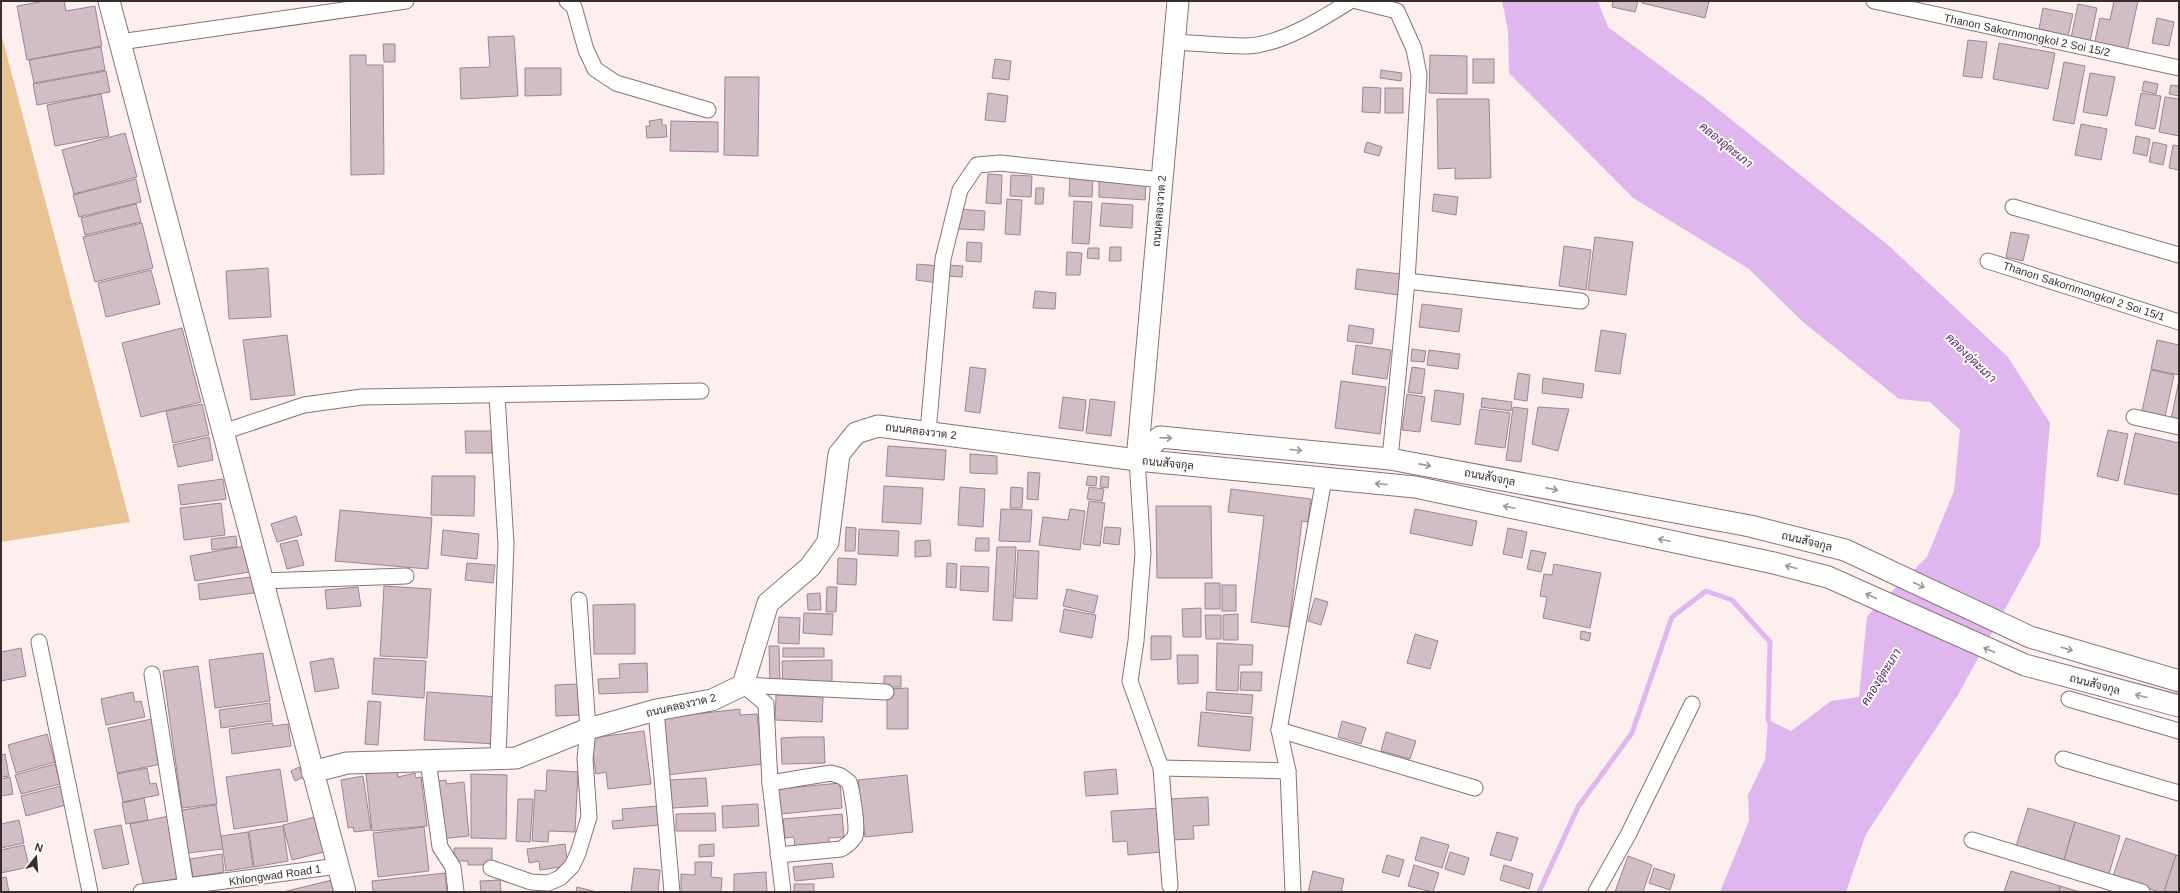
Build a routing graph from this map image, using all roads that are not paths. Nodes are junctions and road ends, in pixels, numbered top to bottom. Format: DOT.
graph roads {
  1 [pos="109,1"];
  2 [pos="406,1"];
  3 [pos="567,1"];
  4 [pos="1178,1"];
  5 [pos="1350,1"];
  6 [pos="1357,1"];
  7 [pos="1874,1"];
  8 [pos="120,42"];
  9 [pos="1175,42"];
  10 [pos="2179,68"];
  11 [pos="708,110"];
  12 [pos="1162,180"];
  13 [pos="2013,207"];
  14 [pos="2179,255"];
  15 [pos="1988,261"];
  16 [pos="1407,281"];
  17 [pos="1581,301"];
  18 [pos="2179,322"];
  19 [pos="701,391"];
  20 [pos="497,396"];
  21 [pos="2134,417"];
  22 [pos="2179,427"];
  23 [pos="223,432"];
  24 [pos="928,432"];
  25 [pos="1390,459"];
  26 [pos="1137,460"];
  27 [pos="1324,479"];
  28 [pos="406,576"];
  29 [pos="262,581"];
  30 [pos="579,600"];
  31 [pos="39,642"];
  32 [pos="152,674"];
  33 [pos="2179,681"];
  34 [pos="743,685"];
  35 [pos="886,692"];
  36 [pos="2069,699"];
  37 [pos="1692,704"];
  38 [pos="2179,706"];
  39 [pos="656,710"];
  40 [pos="588,730"];
  41 [pos="1279,730"];
  42 [pos="2179,731"];
  43 [pos="498,758"];
  44 [pos="2063,759"];
  45 [pos="428,760"];
  46 [pos="1161,768"];
  47 [pos="1288,771"];
  48 [pos="312,772"];
  49 [pos="770,782"];
  50 [pos="1475,788"];
  51 [pos="2179,793"];
  52 [pos="1972,840"];
  53 [pos="778,855"];
  54 [pos="338,866"];
  55 [pos="491,868"];
  56 [pos="1170,886"];
  57 [pos="186,887"];
  58 [pos="90,892"];
  59 [pos="141,892"];
  60 [pos="345,892"];
  61 [pos="456,892"];
  62 [pos="672,892"];
  63 [pos="783,892"];
  64 [pos="1293,892"];
  65 [pos="1596,892"];
  66 [pos="2142,892"];
  1 -- 8 [label="street"];
  2 -- 8 [label="street"];
  3 -- 11 [label="street"];
  4 -- 9 [label="street, ถนนคลองวาด 2"];
  5 -- 9 [label="street"];
  6 -- 16 [label="street"];
  7 -- 10 [label="street, Thanon Sakornmongkol 2 Soi 15/2"];
  8 -- 23 [label="street"];
  9 -- 12 [label="street, ถนนคลองวาด 2"];
  12 -- 24 [label="street"];
  12 -- 26 [label="street, ถนนคลองวาด 2"];
  13 -- 14 [label="street"];
  15 -- 18 [label="street, Thanon Sakornmongkol 2 Soi 15/1"];
  16 -- 17 [label="street"];
  16 -- 25 [label="street"];
  19 -- 20 [label="street"];
  20 -- 23 [label="street"];
  20 -- 43 [label="street"];
  21 -- 22 [label="street"];
  23 -- 29 [label="street"];
  24 -- 26 [label="street, ถนนคลองวาด 2"];
  24 -- 34 [label="street, ถนนคลองวาด 2"];
  26 -- 25 [label="street, ถนนสัจจกุล, one-way"];
  25 -- 33 [label="street, ถนนสัจจกุล, one-way"];
  26 -- 27 [label="street, ถนนสัจจกุล"];
  26 -- 46 [label="street"];
  38 -- 27 [label="street, ถนนสัจจกุล, one-way"];
  27 -- 41 [label="street"];
  28 -- 29 [label="street"];
  29 -- 48 [label="street"];
  30 -- 40 [label="street"];
  31 -- 58 [label="street"];
  32 -- 57 [label="street"];
  34 -- 35 [label="street"];
  34 -- 39 [label="street, ถนนคลองวาด 2"];
  34 -- 49 [label="street"];
  36 -- 42 [label="street"];
  37 -- 65 [label="street"];
  39 -- 40 [label="street, ถนนคลองวาด 2"];
  39 -- 62 [label="street"];
  40 -- 43 [label="street, ถนนคลองวาด 2"];
  40 -- 55 [label="street"];
  41 -- 47 [label="street"];
  41 -- 50 [label="street"];
  43 -- 45 [label="street, ถนนคลองวาด 2"];
  44 -- 51 [label="street"];
  45 -- 48 [label="street, ถนนคลองวาด 2"];
  45 -- 61 [label="street"];
  46 -- 47 [label="street"];
  46 -- 56 [label="street"];
  47 -- 64 [label="street"];
  48 -- 54 [label="street"];
  49 -- 53 [label="street"];
  49 -- 53 [label="street"];
  52 -- 66 [label="street"];
  53 -- 63 [label="street"];
  54 -- 57 [label="street, Khlongwad Road 1"];
  54 -- 60 [label="street"];
  57 -- 59 [label="street, Khlongwad Road 1"];
}
